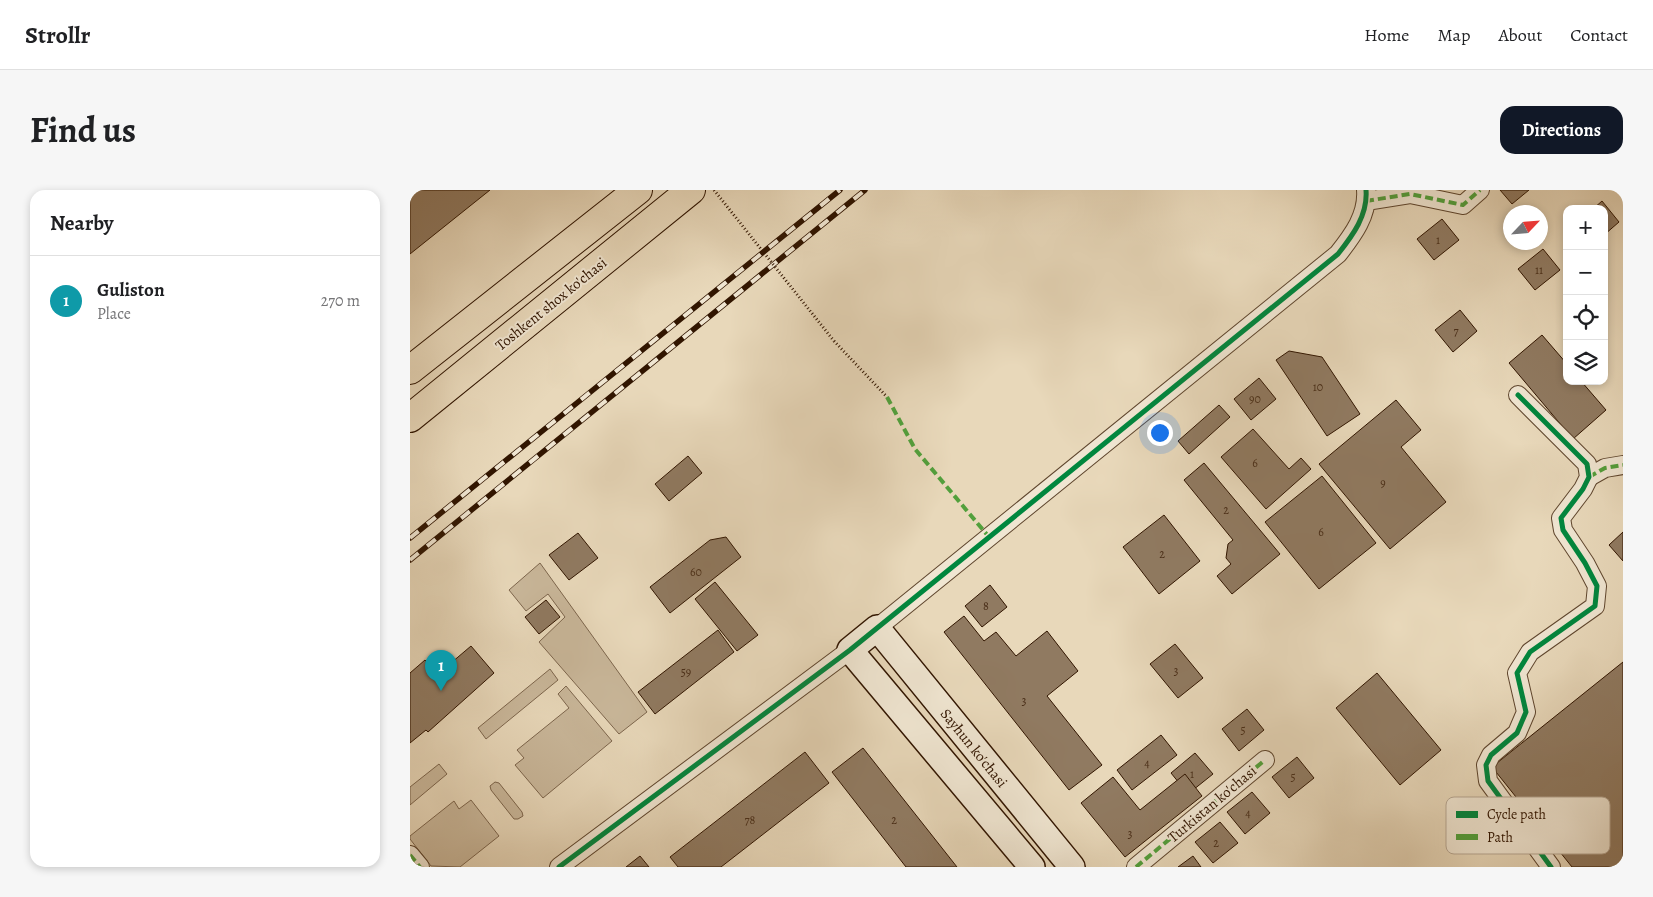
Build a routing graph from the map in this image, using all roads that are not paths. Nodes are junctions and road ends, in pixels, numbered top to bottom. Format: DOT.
graph roads {
  1 [pos="638,190"];
  2 [pos="691,190"];
  3 [pos="1480,190"];
  4 [pos="1366,195"];
  5 [pos="410,370"];
  6 [pos="1518,396"];
  7 [pos="410,418"];
  8 [pos="1623,465"];
  9 [pos="1589,477"];
  10 [pos="877,628"];
  11 [pos="850,650"];
  12 [pos="1265,760"];
  13 [pos="1500,797"];
  14 [pos="1541,854"];
  15 [pos="410,855"];
  16 [pos="420,867"];
  17 [pos="559,867"];
  18 [pos="1032,867"];
  19 [pos="1072,867"];
  20 [pos="1136,867"];
  21 [pos="1551,867"];
  1 -- 5 [label="highway"];
  2 -- 7 [label="highway, Toshkent shox ko'chasi"];
  3 -- 4 [label="street"];
  4 -- 10 [label="street"];
  6 -- 9 [label="street"];
  8 -- 9 [label="street"];
  9 -- 13 [label="street"];
  10 -- 11 [label="street"];
  10 -- 19 [label="street, Sayhun ko'chasi"];
  11 -- 17 [label="street"];
  11 -- 18 [label="street, Sayhun ko'chasi"];
  12 -- 20 [label="street, Turkistan ko'chasi"];
  14 -- 21 [label="street"];
  15 -- 16 [label="street"];
}
